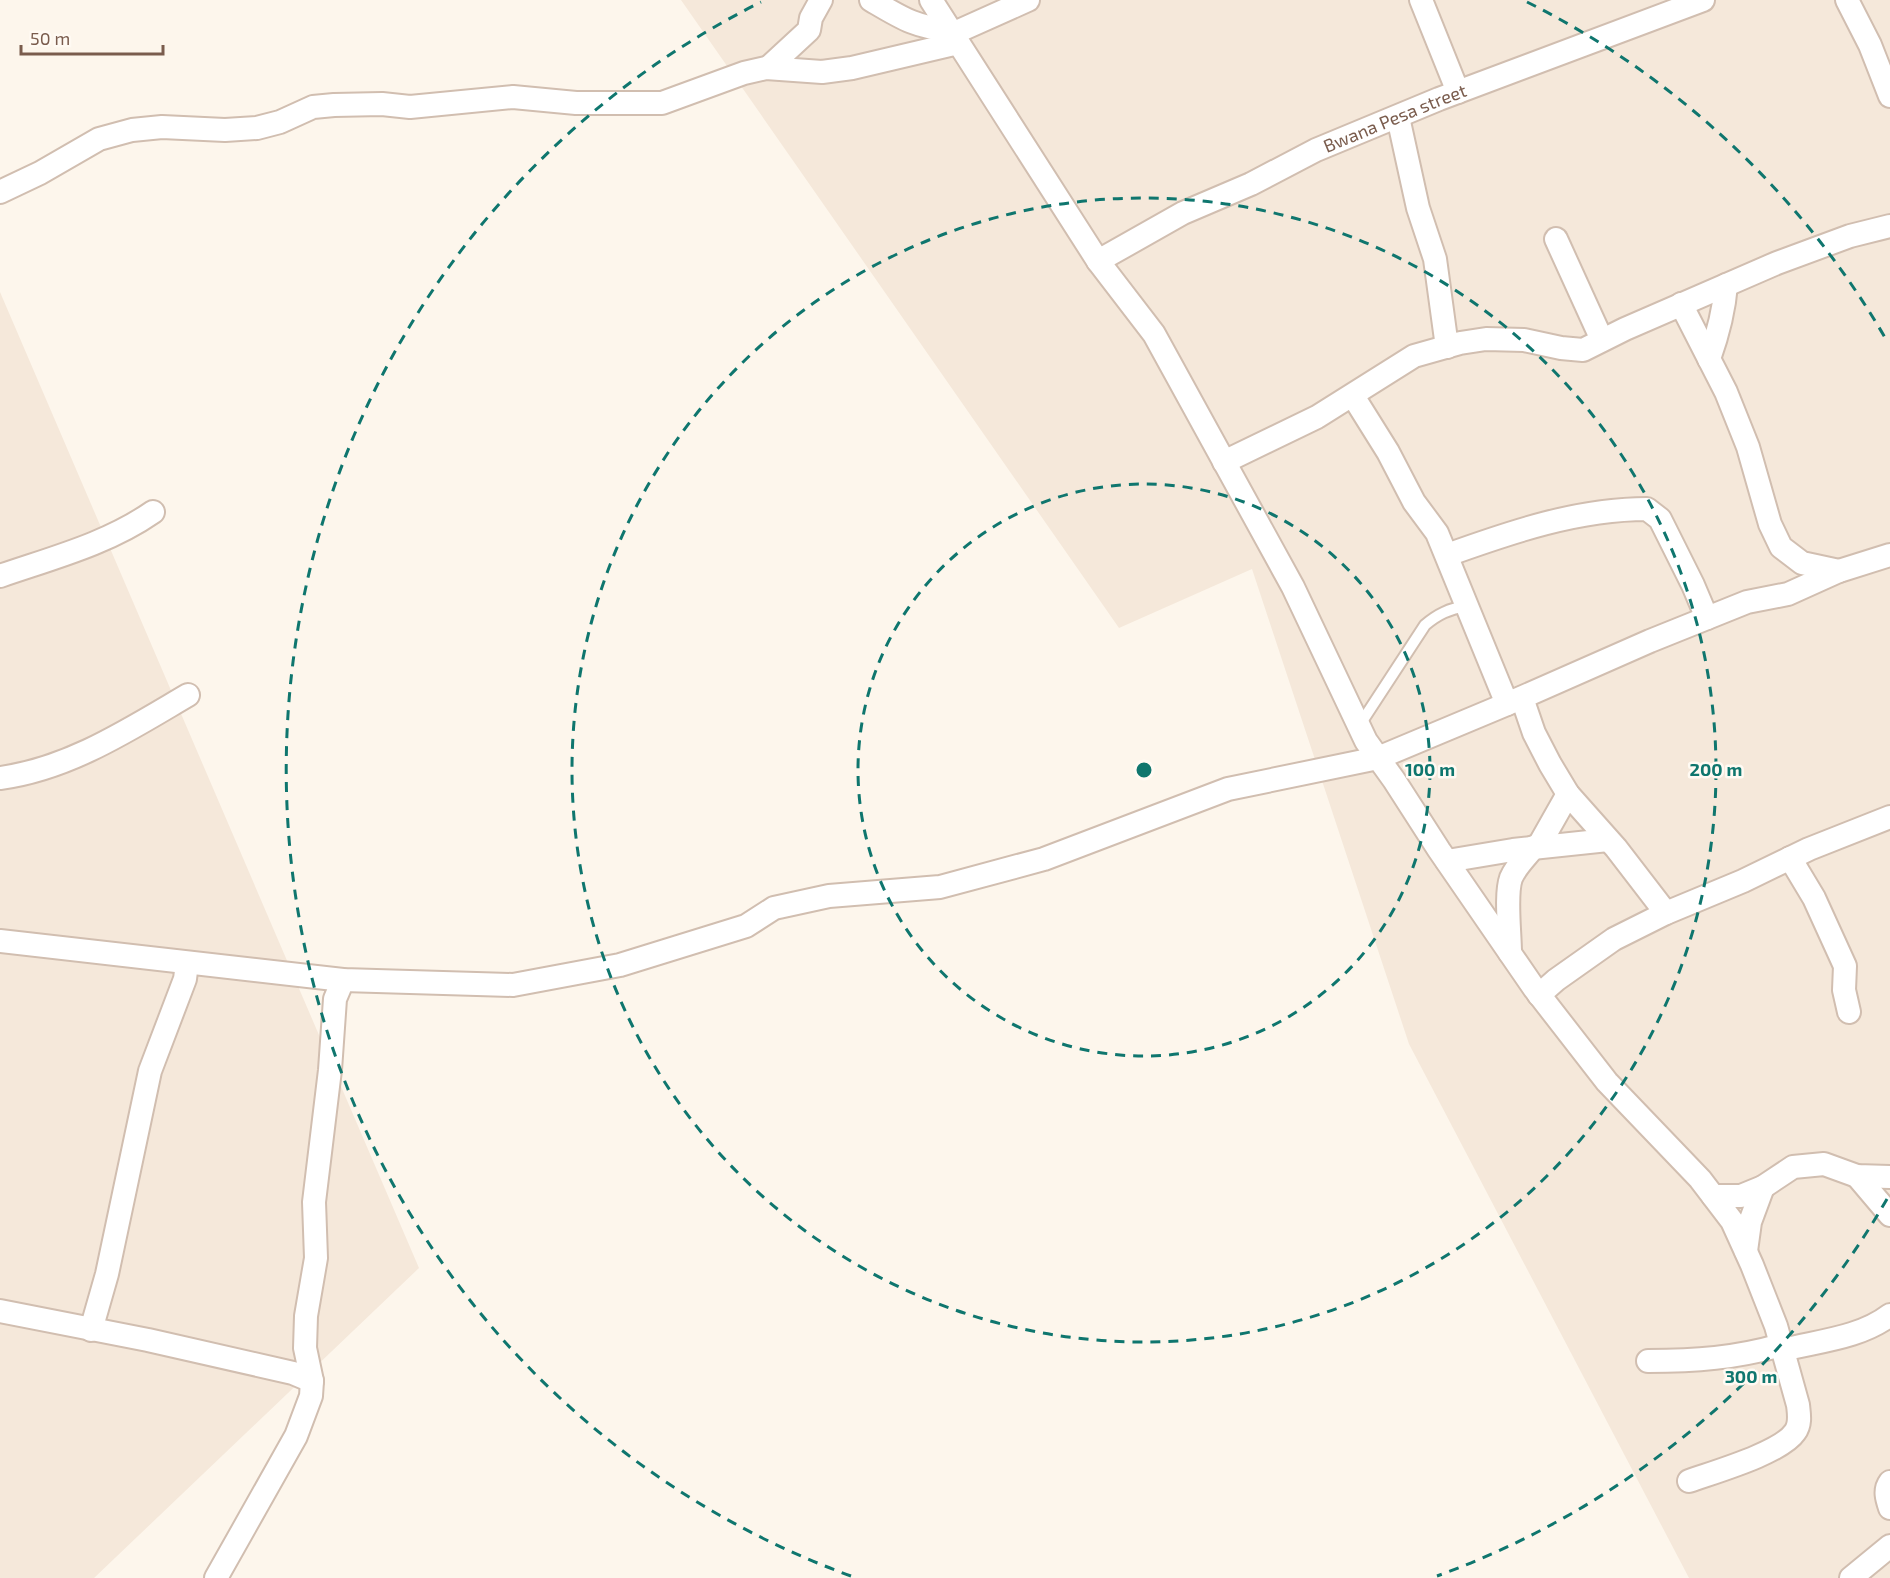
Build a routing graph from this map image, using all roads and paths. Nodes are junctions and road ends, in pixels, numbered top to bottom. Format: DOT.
graph roads {
  1 [pos="821,0"];
  2 [pos="871,0"];
  3 [pos="931,0"];
  4 [pos="1028,0"];
  5 [pos="1421,0"];
  6 [pos="1703,0"];
  7 [pos="1847,0"];
  8 [pos="953,35"];
  9 [pos="768,68"];
  10 [pos="1458,92"];
  11 [pos="1890,96"];
  12 [pos="1398,117"];
  13 [pos="0,192"];
  14 [pos="1890,226"];
  15 [pos="1556,239"];
  16 [pos="1098,261"];
  17 [pos="1725,285"];
  18 [pos="1681,304"];
  19 [pos="1602,340"];
  20 [pos="1447,347"];
  21 [pos="1709,359"];
  22 [pos="1353,396"];
  23 [pos="1224,462"];
  24 [pos="153,512"];
  25 [pos="1447,555"];
  26 [pos="1890,555"];
  27 [pos="1839,571"];
  28 [pos="0,576"];
  29 [pos="1466,606"];
  30 [pos="1707,618"];
  31 [pos="188,695"];
  32 [pos="1514,701"];
  33 [pos="1358,726"];
  34 [pos="1378,758"];
  35 [pos="0,778"];
  36 [pos="1568,794"];
  37 [pos="1890,817"];
  38 [pos="1608,840"];
  39 [pos="1536,847"];
  40 [pos="1790,858"];
  41 [pos="1447,861"];
  42 [pos="1666,913"];
  43 [pos="0,941"];
  44 [pos="1510,953"];
  45 [pos="187,963"];
  46 [pos="343,980"];
  47 [pos="1539,995"];
  48 [pos="1849,1012"];
  49 [pos="1857,1176"];
  50 [pos="1890,1177"];
  51 [pos="1762,1187"];
  52 [pos="1713,1196"];
  53 [pos="1890,1215"];
  54 [pos="1746,1251"];
  55 [pos="0,1311"];
  56 [pos="1890,1315"];
  57 [pos="91,1330"];
  58 [pos="1782,1348"];
  59 [pos="1648,1361"];
  60 [pos="312,1381"];
  61 [pos="1689,1480"];
  62 [pos="1890,1482"];
  63 [pos="1890,1508"];
  64 [pos="1890,1546"];
  65 [pos="216,1578"];
  66 [pos="1851,1578"];
  1 -- 9 [label="street"];
  2 -- 8 [label="street"];
  3 -- 8 [label="street"];
  4 -- 8 [label="street"];
  5 -- 10 [label="street"];
  6 -- 10 [label="street, Bwana Pesa street"];
  7 -- 11 [label="street"];
  8 -- 9 [label="street"];
  8 -- 16 [label="street"];
  9 -- 13 [label="street"];
  10 -- 12 [label="street, Bwana Pesa street"];
  12 -- 16 [label="street, Bwana Pesa street"];
  12 -- 20 [label="street"];
  14 -- 17 [label="street"];
  15 -- 19 [label="street"];
  16 -- 23 [label="street"];
  17 -- 18 [label="street"];
  17 -- 21 [label="street"];
  18 -- 19 [label="street"];
  18 -- 21 [label="street"];
  19 -- 20 [label="street"];
  20 -- 22 [label="street"];
  21 -- 27 [label="street"];
  22 -- 23 [label="street"];
  22 -- 25 [label="street"];
  23 -- 33 [label="street"];
  24 -- 28 [label="street"];
  25 -- 29 [label="street"];
  25 -- 30 [label="street"];
  26 -- 27 [label="street"];
  27 -- 30 [label="street"];
  29 -- 32 [label="street"];
  29 -- 33 [label="lane"];
  30 -- 32 [label="street"];
  31 -- 35 [label="street"];
  32 -- 34 [label="street"];
  32 -- 36 [label="street"];
  33 -- 34 [label="street"];
  34 -- 41 [label="street"];
  34 -- 46 [label="street"];
  36 -- 38 [label="street"];
  36 -- 39 [label="street"];
  37 -- 40 [label="street"];
  38 -- 39 [label="street"];
  38 -- 42 [label="street"];
  39 -- 41 [label="street"];
  39 -- 44 [label="street"];
  40 -- 42 [label="street"];
  40 -- 48 [label="street"];
  41 -- 44 [label="street"];
  42 -- 47 [label="street"];
  43 -- 45 [label="street"];
  44 -- 47 [label="street"];
  45 -- 46 [label="street"];
  45 -- 57 [label="street"];
  46 -- 60 [label="street"];
  47 -- 52 [label="street"];
  49 -- 50 [label="street"];
  49 -- 51 [label="street"];
  49 -- 53 [label="street"];
  51 -- 52 [label="street"];
  51 -- 54 [label="street"];
  52 -- 54 [label="street"];
  54 -- 58 [label="street"];
  55 -- 57 [label="street"];
  56 -- 58 [label="street"];
  57 -- 60 [label="street"];
  58 -- 59 [label="street"];
  58 -- 61 [label="street"];
  60 -- 65 [label="street"];
  62 -- 63 [label="street"];
  64 -- 66 [label="street"];
}
